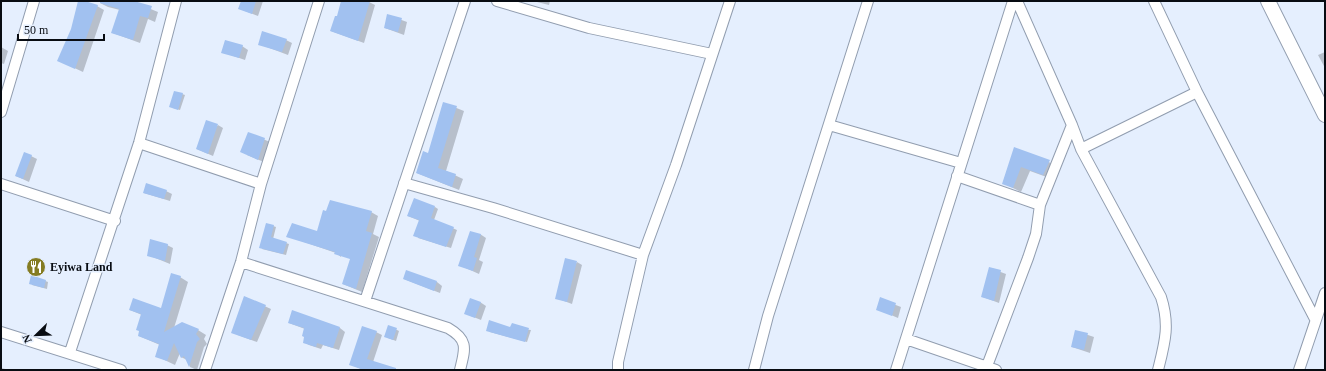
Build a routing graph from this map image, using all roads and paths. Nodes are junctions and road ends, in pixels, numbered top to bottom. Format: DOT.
graph roads {
  1 [pos="34,1"];
  2 [pos="176,1"];
  3 [pos="319,1"];
  4 [pos="465,1"];
  5 [pos="496,1"];
  6 [pos="730,1"];
  7 [pos="868,1"];
  8 [pos="1013,1"];
  9 [pos="1017,1"];
  10 [pos="1154,1"];
  11 [pos="1268,1"];
  12 [pos="712,54"];
  13 [pos="1197,92"];
  14 [pos="1,112"];
  15 [pos="1325,115"];
  16 [pos="829,125"];
  17 [pos="1072,126"];
  18 [pos="139,143"];
  19 [pos="1081,149"];
  20 [pos="961,162"];
  21 [pos="958,176"];
  22 [pos="1,184"];
  23 [pos="261,184"];
  24 [pos="404,184"];
  25 [pos="1040,205"];
  26 [pos="114,221"];
  27 [pos="643,255"];
  28 [pos="241,262"];
  29 [pos="1325,292"];
  30 [pos="364,301"];
  31 [pos="1315,319"];
  32 [pos="1,332"];
  33 [pos="906,339"];
  34 [pos="70,352"];
  35 [pos="992,368"];
  36 [pos="121,370"];
  37 [pos="205,370"];
  38 [pos="460,370"];
  39 [pos="618,370"];
  40 [pos="754,370"];
  41 [pos="896,370"];
  42 [pos="1158,370"];
  43 [pos="1299,370"];
  1 -- 14 [label="street"];
  2 -- 18 [label="street"];
  3 -- 23 [label="street"];
  4 -- 24 [label="street"];
  5 -- 12 [label="street"];
  6 -- 12 [label="street"];
  7 -- 16 [label="street"];
  8 -- 20 [label="street"];
  9 -- 17 [label="street"];
  10 -- 13 [label="street"];
  11 -- 15 [label="street"];
  12 -- 27 [label="street"];
  13 -- 19 [label="street"];
  13 -- 31 [label="street"];
  16 -- 20 [label="street"];
  16 -- 40 [label="street"];
  17 -- 19 [label="street"];
  17 -- 25 [label="street"];
  18 -- 23 [label="street"];
  18 -- 26 [label="street"];
  19 -- 42 [label="street"];
  20 -- 21 [label="street"];
  21 -- 25 [label="street"];
  21 -- 33 [label="street"];
  22 -- 26 [label="street"];
  23 -- 28 [label="street"];
  24 -- 27 [label="street"];
  24 -- 30 [label="street"];
  25 -- 35 [label="street"];
  26 -- 34 [label="street"];
  27 -- 39 [label="street"];
  28 -- 30 [label="street"];
  28 -- 37 [label="street"];
  29 -- 31 [label="street"];
  30 -- 38 [label="street"];
  31 -- 43 [label="street"];
  32 -- 34 [label="street"];
  33 -- 35 [label="street"];
  33 -- 41 [label="street"];
  34 -- 36 [label="street"];
}
